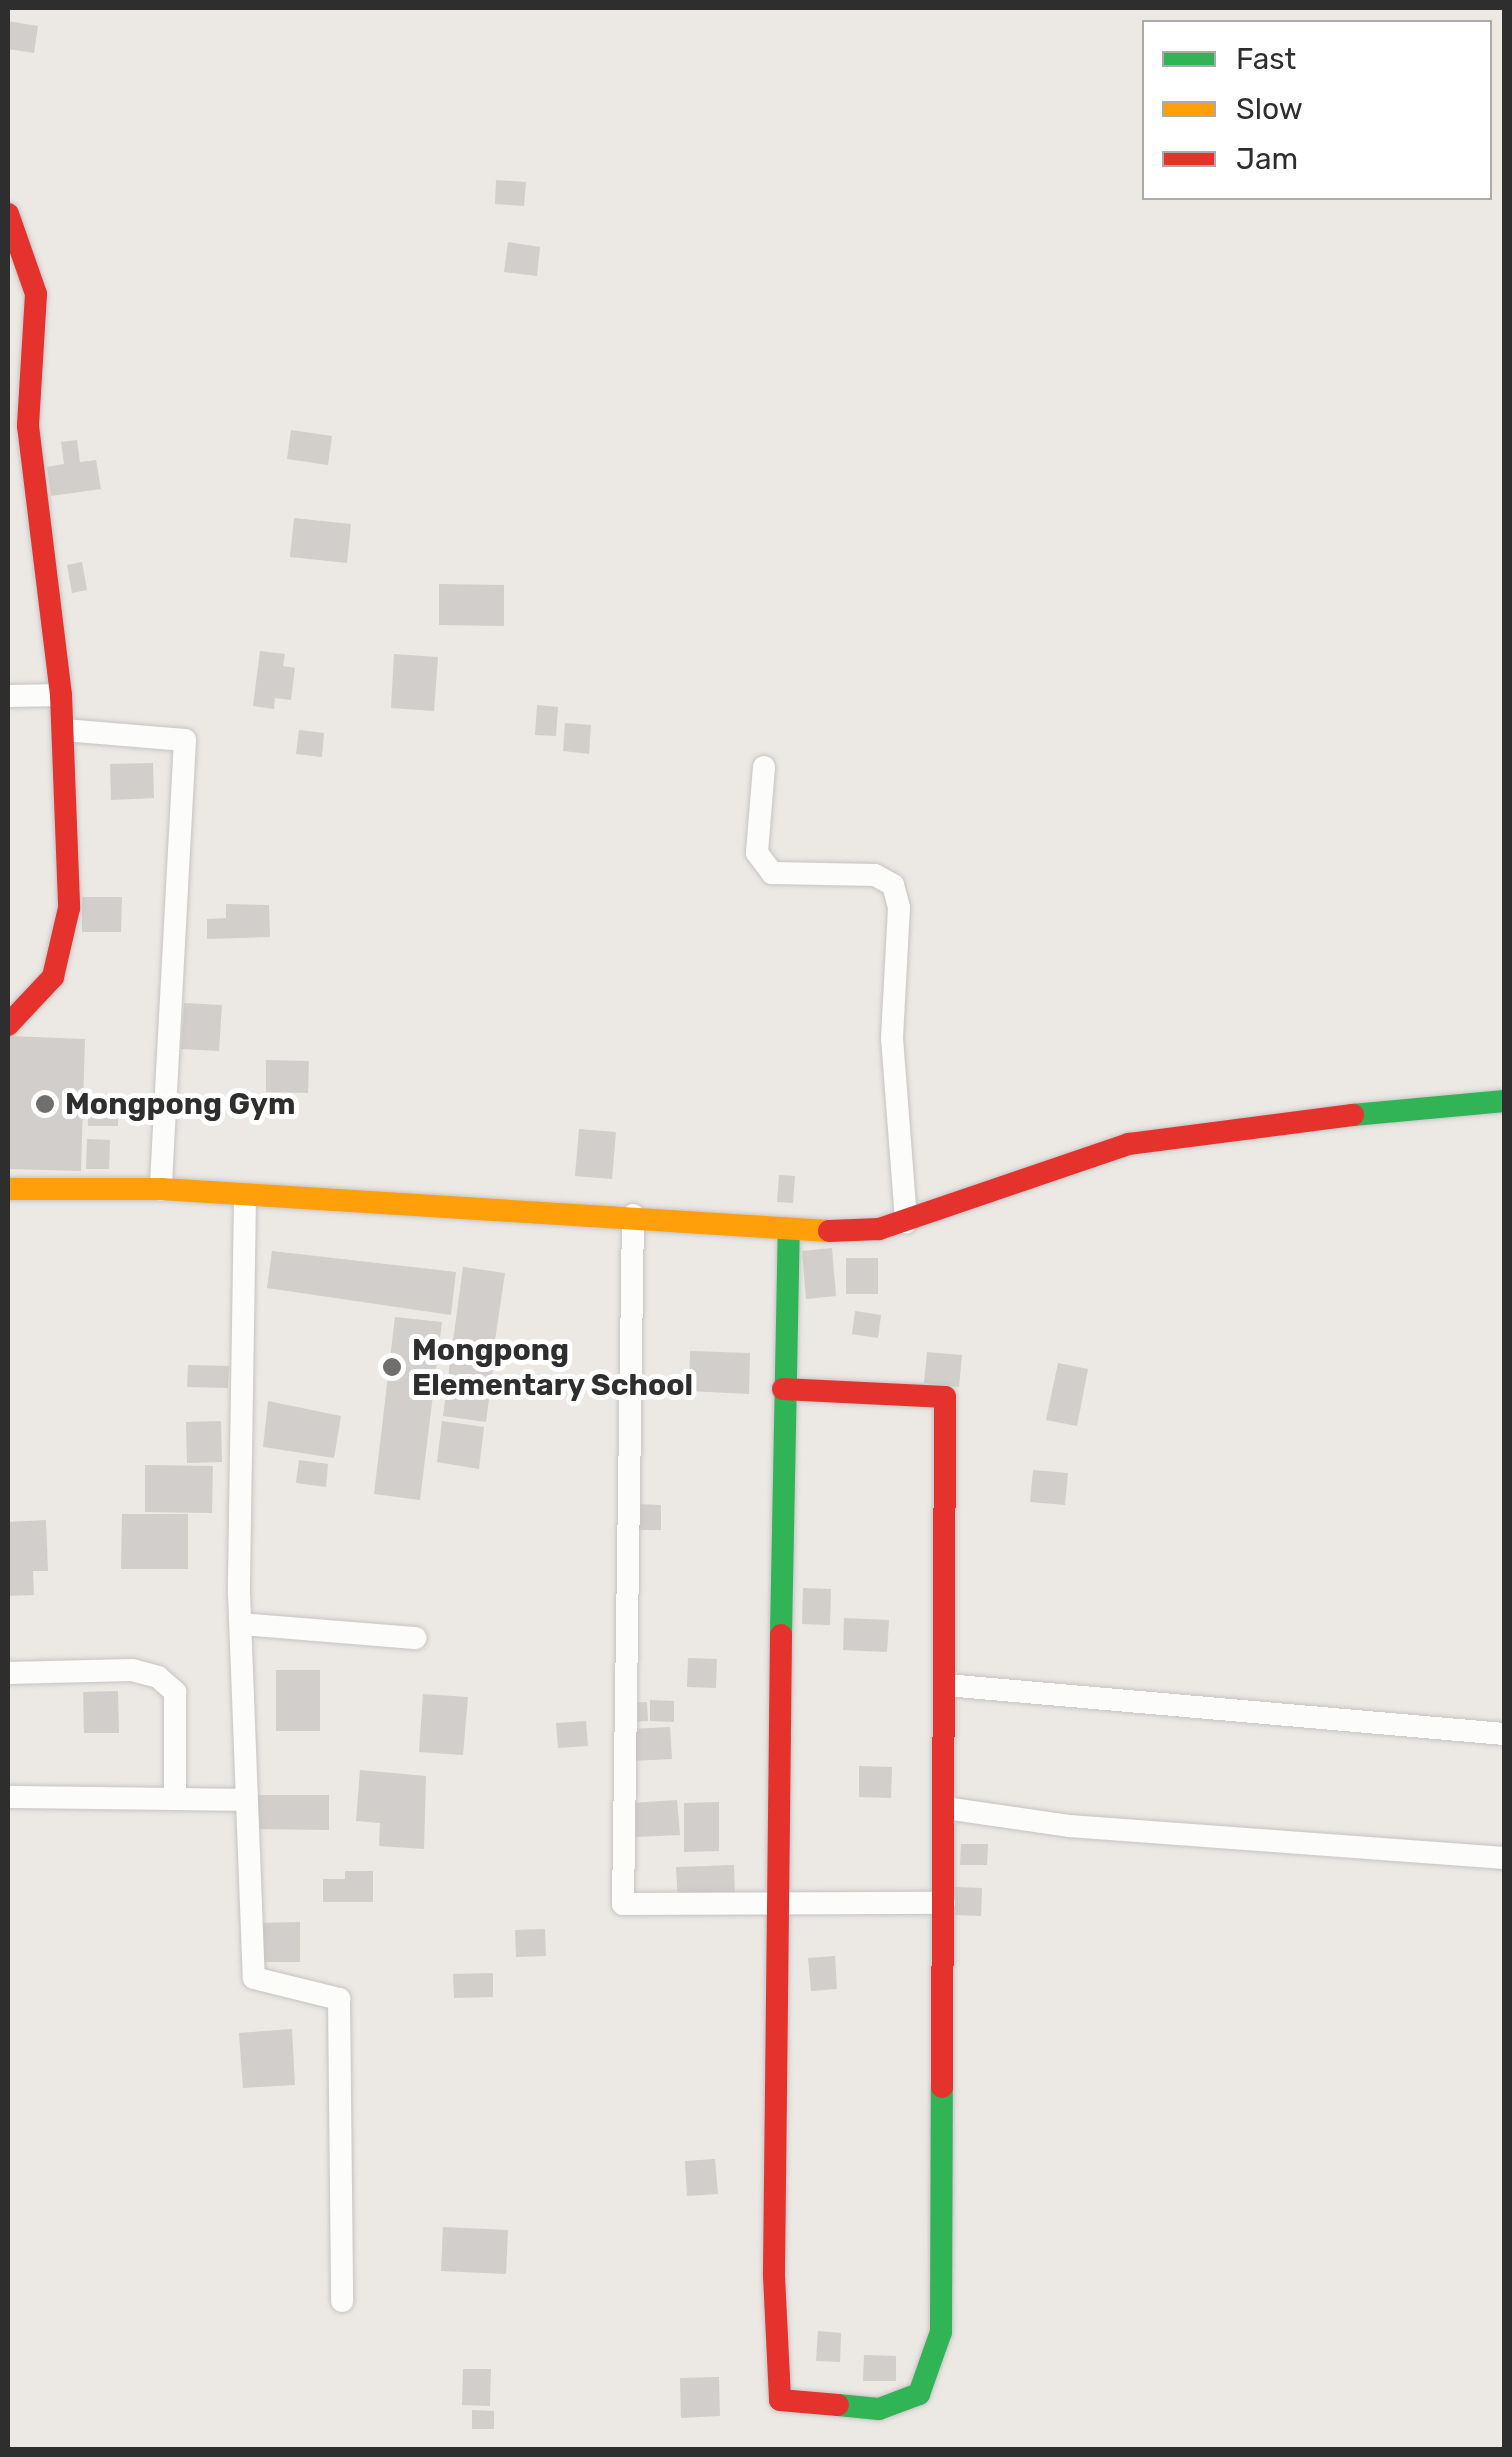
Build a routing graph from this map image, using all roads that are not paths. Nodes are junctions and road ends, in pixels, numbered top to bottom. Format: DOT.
graph roads {
  1 [pos="8,214"];
  2 [pos="61,695"];
  3 [pos="8,696"];
  4 [pos="64,730"];
  5 [pos="764,766"];
  6 [pos="8,1025"];
  7 [pos="1504,1101"];
  8 [pos="161,1188"];
  9 [pos="8,1189"];
  10 [pos="245,1198"];
  11 [pos="633,1216"];
  12 [pos="906,1222"];
  13 [pos="789,1232"];
  14 [pos="783,1389"];
  15 [pos="241,1624"];
  16 [pos="415,1638"];
  17 [pos="8,1672"];
  18 [pos="946,1685"];
  19 [pos="1504,1734"];
  20 [pos="175,1795"];
  21 [pos="8,1796"];
  22 [pos="242,1800"];
  23 [pos="945,1808"];
  24 [pos="1504,1858"];
  25 [pos="944,1902"];
  26 [pos="780,1907"];
  27 [pos="342,2301"];
  1 -- 2 [label="street"];
  2 -- 3 [label="street"];
  2 -- 4 [label="street"];
  4 -- 6 [label="street"];
  4 -- 8 [label="street"];
  5 -- 12 [label="street"];
  7 -- 12 [label="street"];
  8 -- 9 [label="street"];
  8 -- 10 [label="street"];
  10 -- 11 [label="street"];
  10 -- 15 [label="street"];
  11 -- 13 [label="street"];
  11 -- 26 [label="street"];
  12 -- 13 [label="street"];
  13 -- 14 [label="street"];
  14 -- 18 [label="street"];
  14 -- 26 [label="street"];
  15 -- 16 [label="street"];
  15 -- 22 [label="street"];
  17 -- 20 [label="street"];
  18 -- 19 [label="street"];
  18 -- 23 [label="street"];
  20 -- 21 [label="street"];
  20 -- 22 [label="street"];
  22 -- 27 [label="street"];
  23 -- 24 [label="street"];
  23 -- 25 [label="street"];
  25 -- 26 [label="street"];
  25 -- 26 [label="street"];
}
